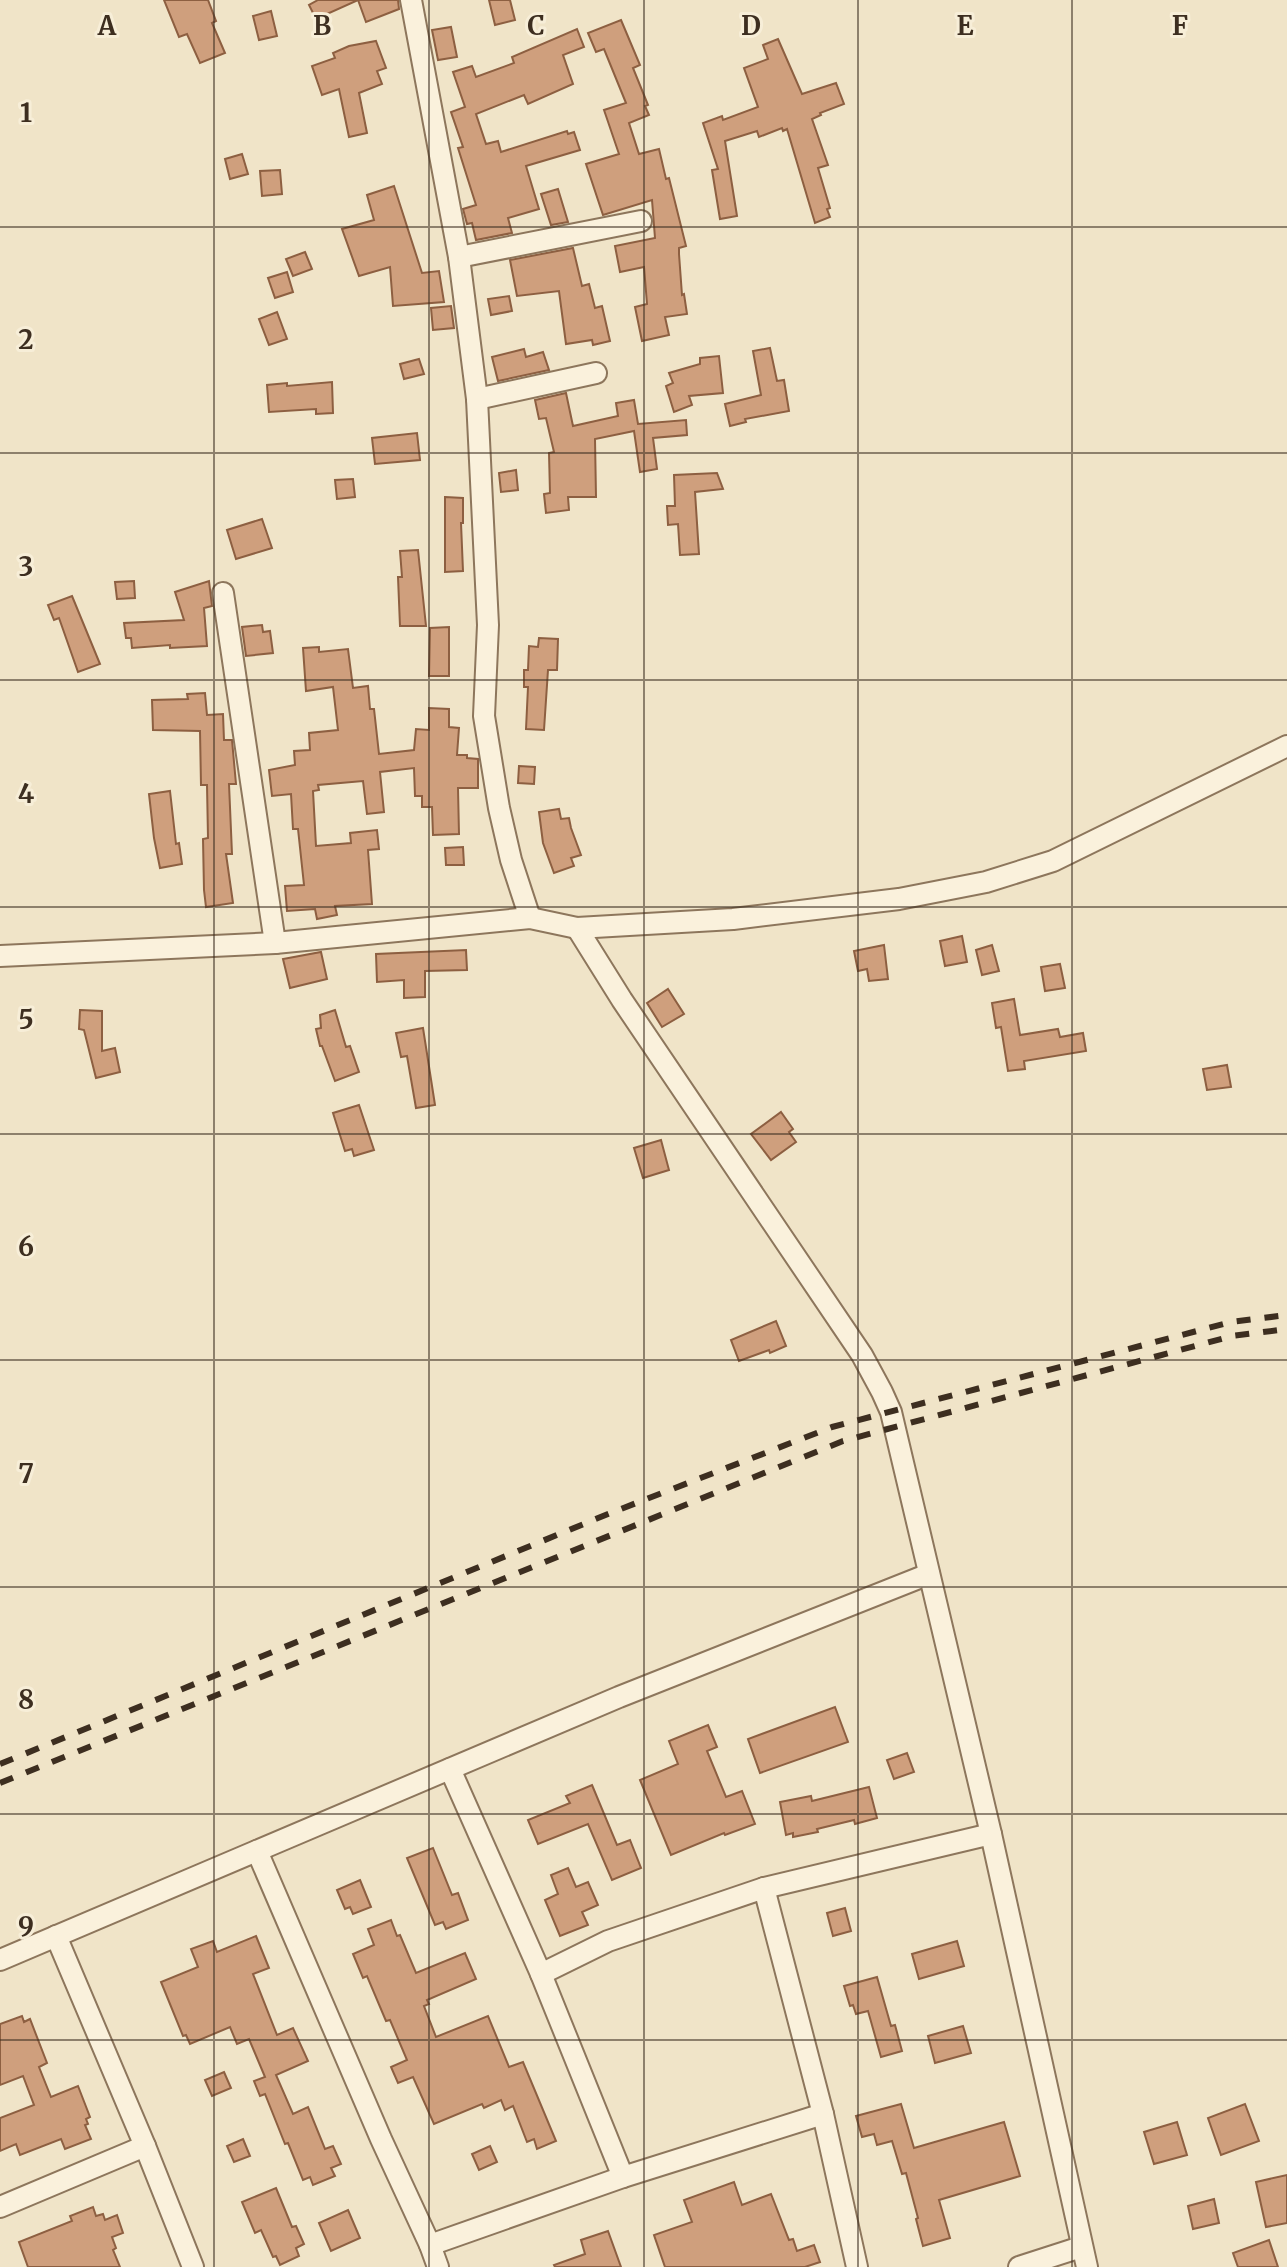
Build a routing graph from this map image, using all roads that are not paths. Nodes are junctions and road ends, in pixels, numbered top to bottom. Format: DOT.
graph roads {
  1 [pos="411,0"];
  2 [pos="641,221"];
  3 [pos="459,257"];
  4 [pos="596,373"];
  5 [pos="477,399"];
  6 [pos="223,593"];
  7 [pos="1287,746"];
  8 [pos="530,918"];
  9 [pos="577,928"];
  10 [pos="275,943"];
  11 [pos="0,956"];
  12 [pos="929,1574"];
  13 [pos="450,1769"];
  14 [pos="991,1834"];
  15 [pos="257,1851"];
  16 [pos="764,1888"];
  17 [pos="56,1936"];
  18 [pos="0,1960"];
  19 [pos="541,1974"];
  20 [pos="823,2114"];
  21 [pos="145,2146"];
  22 [pos="623,2177"];
  23 [pos="0,2207"];
  24 [pos="430,2245"];
  25 [pos="1081,2247"];
  26 [pos="193,2267"];
  27 [pos="438,2267"];
  28 [pos="857,2267"];
  29 [pos="1019,2267"];
  30 [pos="1087,2267"];
  1 -- 3 [label="street"];
  2 -- 3 [label="street"];
  3 -- 5 [label="street"];
  4 -- 5 [label="street"];
  5 -- 8 [label="street"];
  6 -- 10 [label="street"];
  7 -- 9 [label="street"];
  8 -- 9 [label="street"];
  8 -- 10 [label="street"];
  9 -- 12 [label="street"];
  10 -- 11 [label="street"];
  12 -- 13 [label="street"];
  12 -- 14 [label="street"];
  13 -- 15 [label="street"];
  13 -- 19 [label="street"];
  14 -- 16 [label="street"];
  14 -- 25 [label="street"];
  15 -- 17 [label="street"];
  15 -- 24 [label="street"];
  16 -- 19 [label="street"];
  16 -- 20 [label="street"];
  17 -- 18 [label="street"];
  17 -- 21 [label="street"];
  19 -- 22 [label="street"];
  20 -- 22 [label="street"];
  20 -- 28 [label="street"];
  21 -- 23 [label="street"];
  21 -- 26 [label="street"];
  22 -- 24 [label="street"];
  24 -- 27 [label="street"];
  25 -- 29 [label="street"];
  25 -- 30 [label="street"];
}
